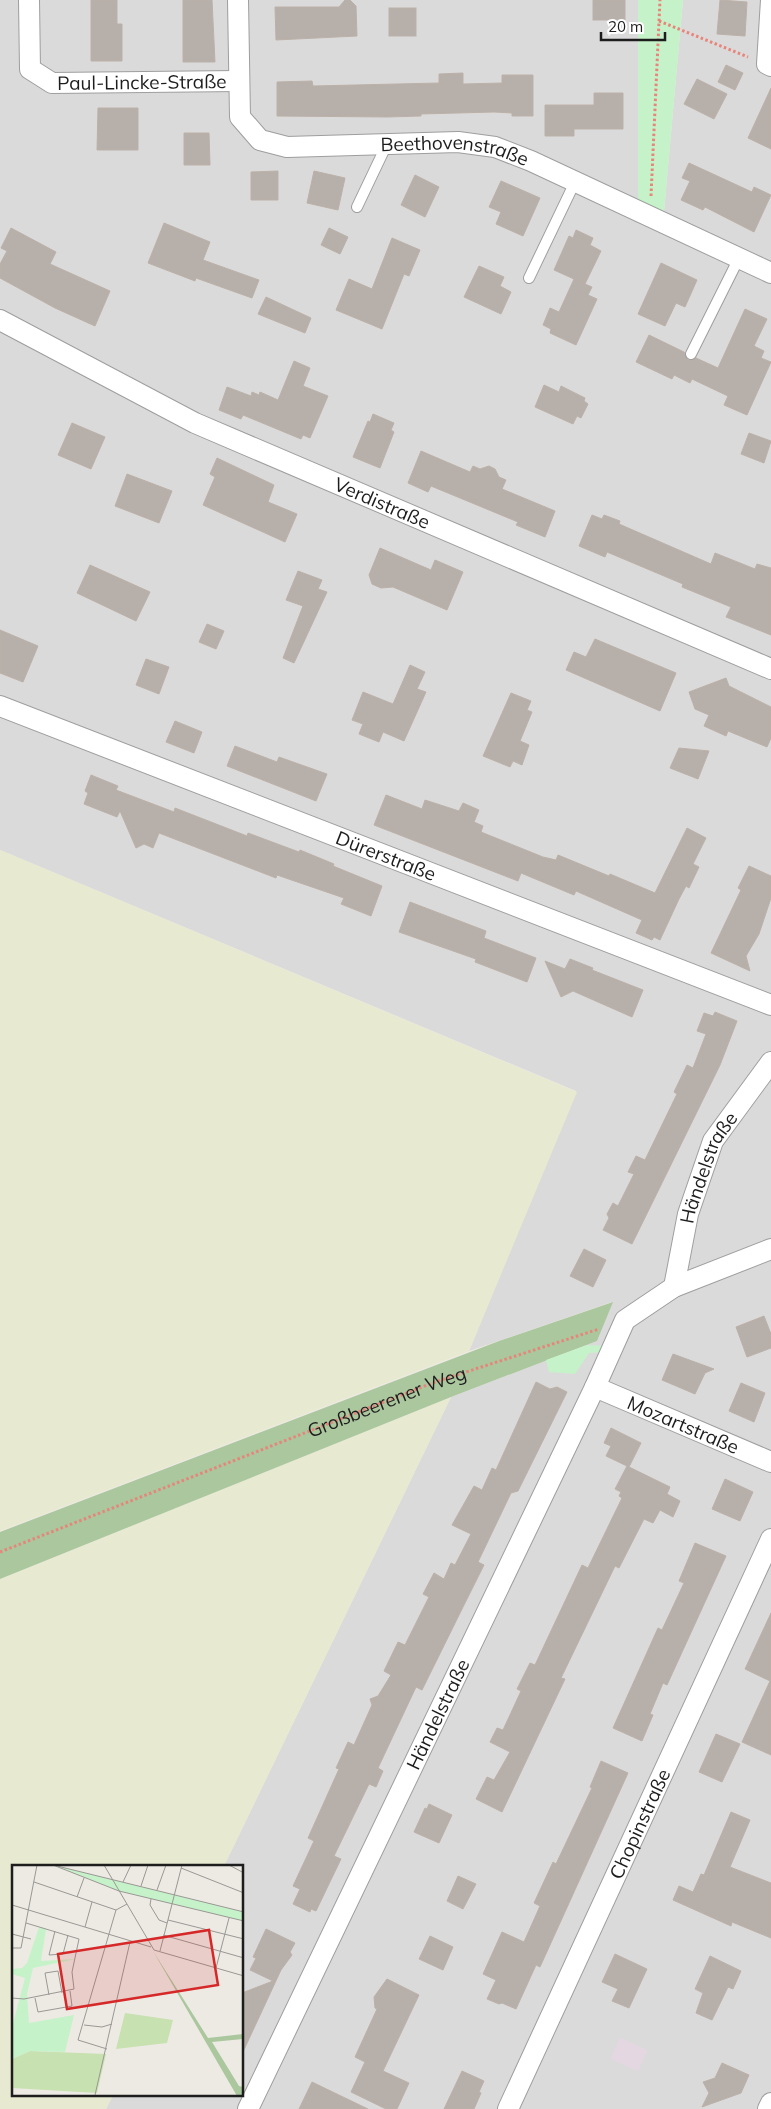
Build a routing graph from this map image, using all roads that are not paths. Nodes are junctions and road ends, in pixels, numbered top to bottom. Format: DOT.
graph roads {
  1 [pos="29,0"];
  2 [pos="238,0"];
  3 [pos="770,0"];
  4 [pos="769,65"];
  5 [pos="238,81"];
  6 [pos="387,144"];
  7 [pos="575,182"];
  8 [pos="357,207"];
  9 [pos="739,258"];
  10 [pos="771,273"];
  11 [pos="529,278"];
  12 [pos="0,320"];
  13 [pos="691,354"];
  14 [pos="771,669"];
  15 [pos="0,706"];
  16 [pos="771,1005"];
  17 [pos="771,1062"];
  18 [pos="771,1248"];
  19 [pos="674,1287"];
  20 [pos="595,1387"];
  21 [pos="771,1462"];
  22 [pos="771,1539"];
  23 [pos="771,2103"];
  24 [pos="248,2109"];
  25 [pos="508,2109"];
  26 [pos="768,2109"];
  1 -- 5 [label="street, Paul-Lincke-Straße"];
  2 -- 5 [label="street, Beethovenstraße"];
  3 -- 4 [label="street"];
  5 -- 6 [label="street, Beethovenstraße"];
  6 -- 7 [label="street, Beethovenstraße"];
  6 -- 8 [label="lane"];
  7 -- 9 [label="street, Beethovenstraße"];
  7 -- 11 [label="lane"];
  9 -- 10 [label="street, Beethovenstraße"];
  9 -- 13 [label="lane"];
  12 -- 14 [label="street, Verdistraße"];
  15 -- 16 [label="street, Dürerstraße"];
  17 -- 19 [label="street, Händelstraße"];
  18 -- 19 [label="street"];
  19 -- 20 [label="street, Händelstraße"];
  20 -- 21 [label="street, Mozartstraße"];
  20 -- 24 [label="street, Händelstraße"];
  22 -- 25 [label="street, Chopinstraße"];
  23 -- 26 [label="street"];
}
